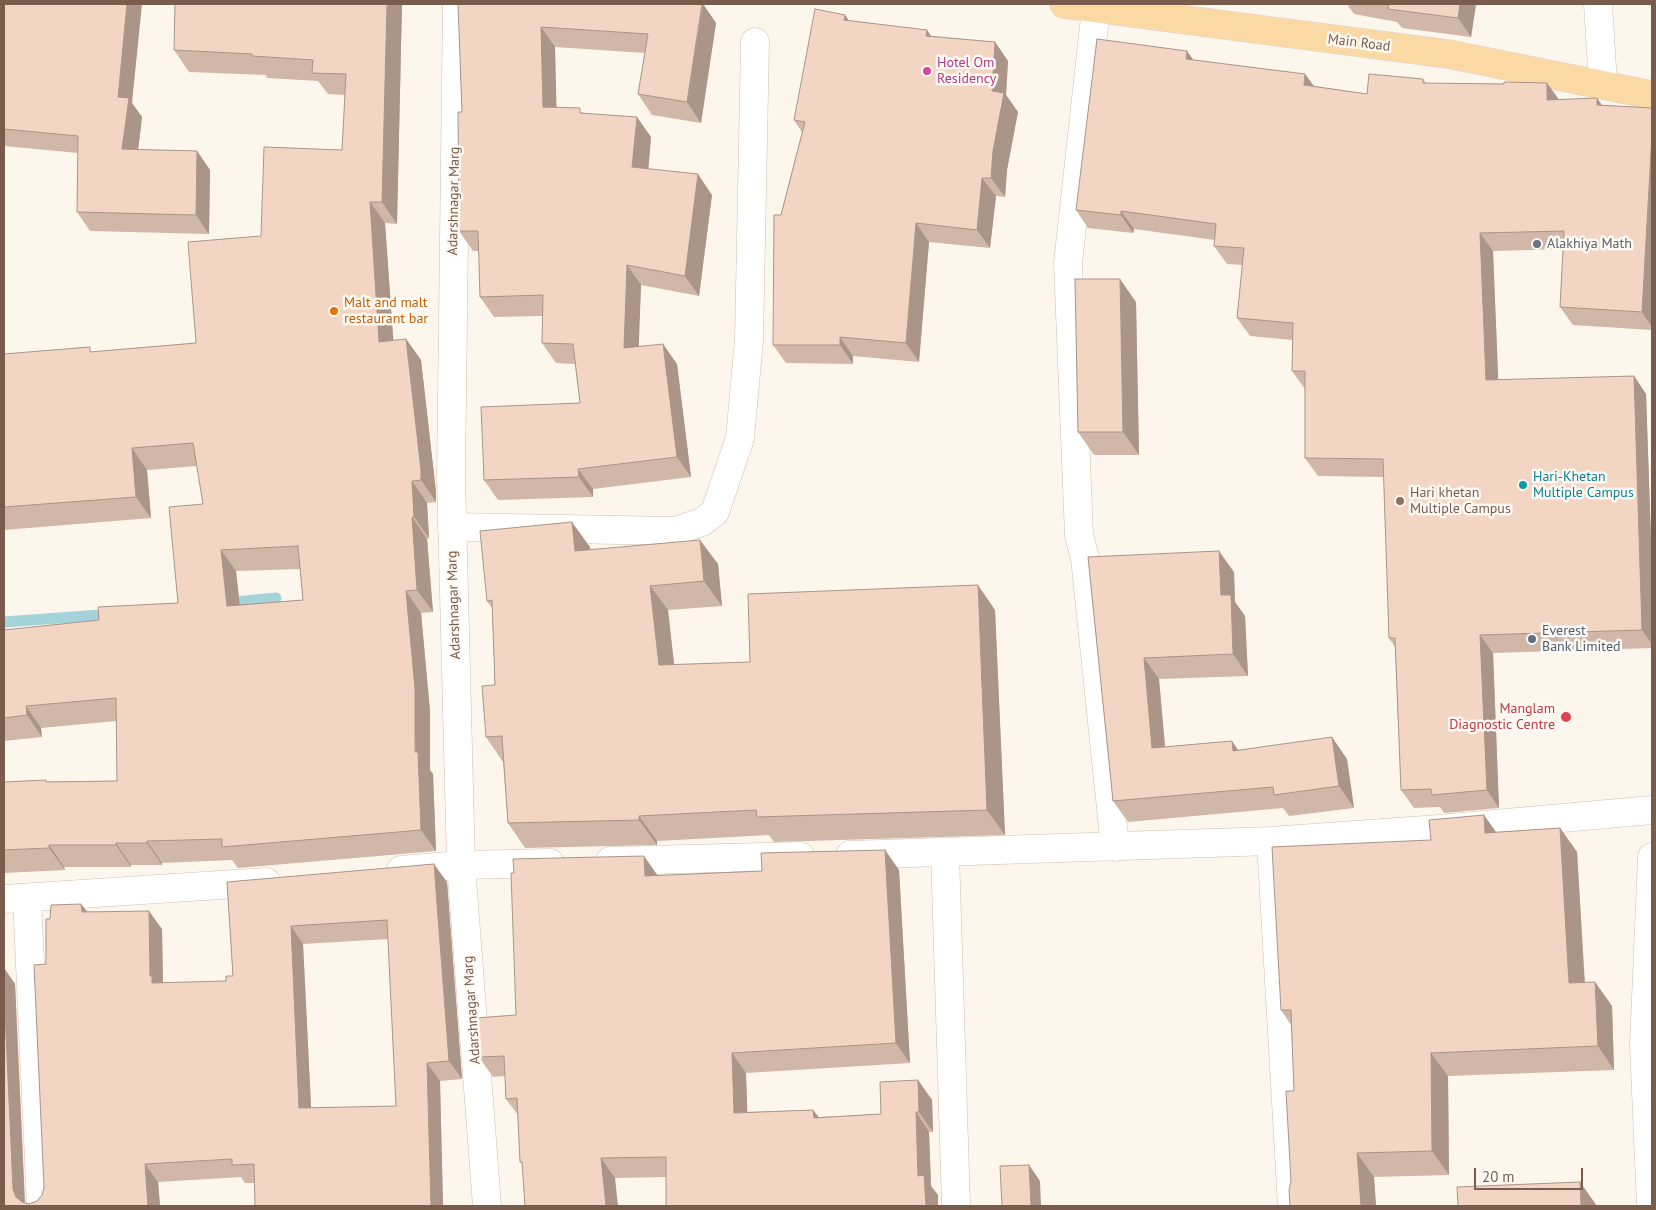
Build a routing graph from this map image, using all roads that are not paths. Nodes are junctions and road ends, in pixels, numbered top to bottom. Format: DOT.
graph roads {
  1 [pos="457,4"];
  2 [pos="1064,4"];
  3 [pos="1598,4"];
  4 [pos="1096,8"];
  5 [pos="755,42"];
  6 [pos="1603,84"];
  7 [pos="1652,95"];
  8 [pos="452,527"];
  9 [pos="1652,810"];
  10 [pos="1271,841"];
  11 [pos="1115,847"];
  12 [pos="945,853"];
  13 [pos="1652,857"];
  14 [pos="461,865"];
  15 [pos="374,873"];
  16 [pos="286,880"];
  17 [pos="15,899"];
  18 [pos="1648,1045"];
  19 [pos="41,1206"];
  20 [pos="487,1206"];
  21 [pos="956,1206"];
  22 [pos="1292,1206"];
  23 [pos="1651,1206"];
  1 -- 8 [label="street, Adarshnagar Marg"];
  2 -- 4 [label="main road, Main Road"];
  3 -- 6 [label="street"];
  4 -- 6 [label="main road, Main Road"];
  4 -- 11 [label="street"];
  5 -- 8 [label="street"];
  6 -- 7 [label="main road, Main Road"];
  8 -- 14 [label="street, Adarshnagar Marg"];
  9 -- 10 [label="street"];
  10 -- 11 [label="street"];
  10 -- 22 [label="street"];
  11 -- 12 [label="street"];
  12 -- 14 [label="street"];
  12 -- 21 [label="street"];
  13 -- 18 [label="street"];
  14 -- 15 [label="street"];
  14 -- 20 [label="street, Adarshnagar Marg"];
  16 -- 17 [label="street"];
  17 -- 19 [label="street"];
  18 -- 23 [label="street"];
}
